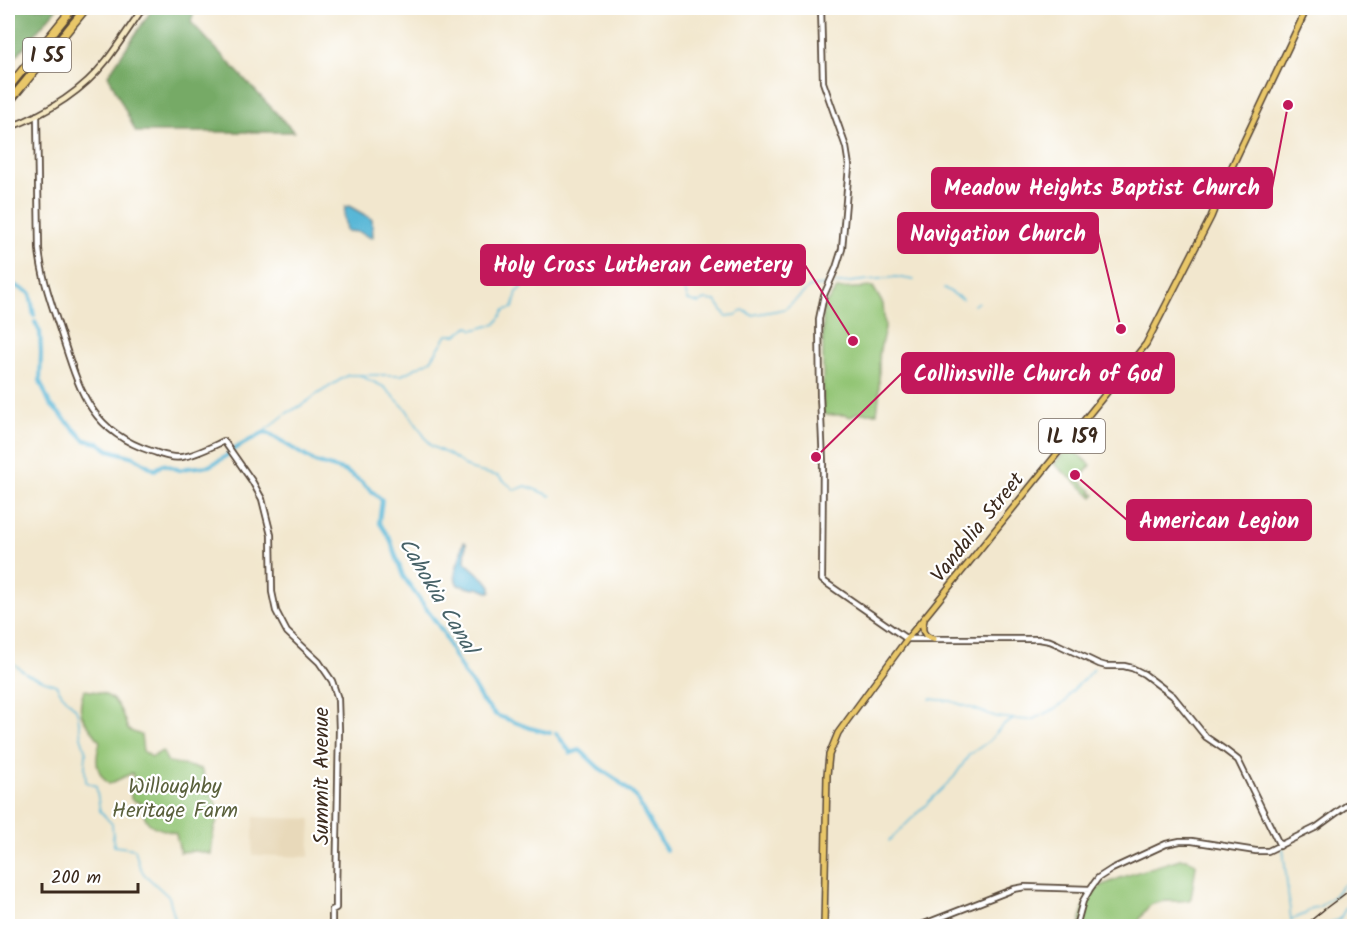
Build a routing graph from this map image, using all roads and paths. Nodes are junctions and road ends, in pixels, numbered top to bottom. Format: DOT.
graph roads {
  1 [pos="74,8"];
  2 [pos="86,8"];
  3 [pos="143,8"];
  4 [pos="821,8"];
  5 [pos="1307,8"];
  6 [pos="8,88"];
  7 [pos="8,103"];
  8 [pos="37,115"];
  9 [pos="8,128"];
  10 [pos="924,619"];
  11 [pos="907,639"];
  12 [pos="933,639"];
  13 [pos="1354,800"];
  14 [pos="1280,846"];
  15 [pos="1090,889"];
  16 [pos="332,927"];
  17 [pos="824,927"];
  18 [pos="919,927"];
  19 [pos="1070,927"];
  1 -- 6 [label="highway, I 55"];
  2 -- 7 [label="highway, I 55"];
  3 -- 8 [label="main road"];
  4 -- 11 [label="street"];
  5 -- 10 [label="main road, Vandalia Street / IL 159"];
  8 -- 9 [label="main road"];
  8 -- 16 [label="street, Summit Avenue"];
  10 -- 11 [label="main road, Vandalia Street / IL 159"];
  10 -- 12 [label="main road"];
  11 -- 12 [label="street"];
  11 -- 17 [label="main road, Vandalia Street / IL 159"];
  12 -- 14 [label="street"];
  13 -- 14 [label="street"];
  14 -- 15 [label="street"];
  15 -- 18 [label="street"];
  15 -- 19 [label="street"];
}
